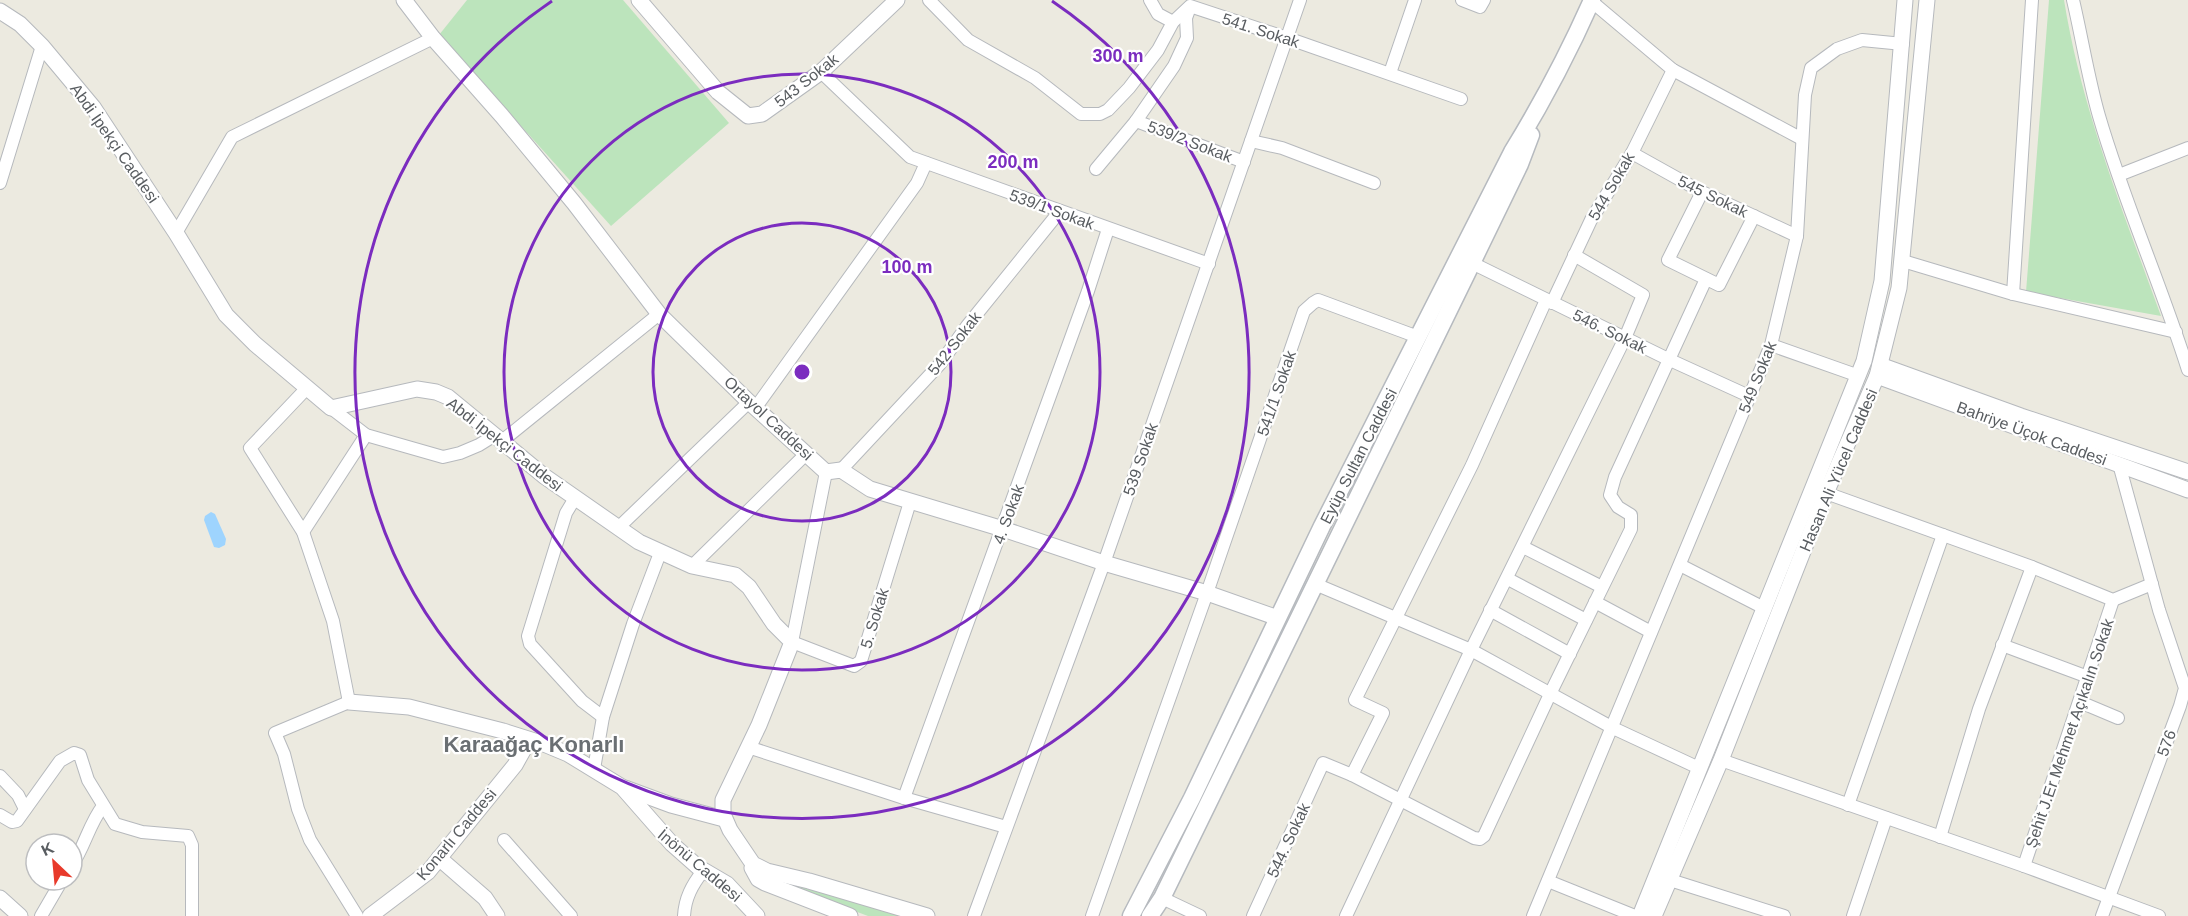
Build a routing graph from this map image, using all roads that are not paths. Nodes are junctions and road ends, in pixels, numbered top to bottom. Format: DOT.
graph roads {
  1 [pos="404,0"];
  2 [pos="639,0"];
  3 [pos="897,0"];
  4 [pos="929,0"];
  5 [pos="1150,0"];
  6 [pos="1300,0"];
  7 [pos="1415,0"];
  8 [pos="1462,0"];
  9 [pos="1484,0"];
  10 [pos="1905,0"];
  11 [pos="1927,0"];
  12 [pos="2032,0"];
  13 [pos="2073,0"];
  14 [pos="1592,1"];
  15 [pos="1191,2"];
  16 [pos="0,11"];
  17 [pos="1173,22"];
  18 [pos="433,38"];
  19 [pos="1287,38"];
  20 [pos="1902,44"];
  21 [pos="42,46"];
  22 [pos="1673,70"];
  23 [pos="821,72"];
  24 [pos="1390,73"];
  25 [pos="1461,99"];
  26 [pos="1533,117"];
  27 [pos="1136,121"];
  28 [pos="1802,139"];
  29 [pos="1251,141"];
  30 [pos="2188,148"];
  31 [pos="1632,153"];
  32 [pos="926,162"];
  33 [pos="1244,162"];
  34 [pos="1096,169"];
  35 [pos="2119,175"];
  36 [pos="1374,183"];
  37 [pos="0,185"];
  38 [pos="1702,192"];
  39 [pos="1060,211"];
  40 [pos="1754,216"];
  41 [pos="1108,229"];
  42 [pos="176,233"];
  43 [pos="1797,236"];
  44 [pos="1574,255"];
  45 [pos="1903,261"];
  46 [pos="1209,264"];
  47 [pos="1472,264"];
  48 [pos="1706,279"];
  49 [pos="2013,294"];
  50 [pos="1549,302"];
  51 [pos="659,314"];
  52 [pos="2176,332"];
  53 [pos="1418,337"];
  54 [pos="1625,338"];
  55 [pos="1772,345"];
  56 [pos="1670,360"];
  57 [pos="2188,370"];
  58 [pos="1878,371"];
  59 [pos="1859,376"];
  60 [pos="306,389"];
  61 [pos="1749,396"];
  62 [pos="752,405"];
  63 [pos="331,408"];
  64 [pos="366,435"];
  65 [pos="499,438"];
  66 [pos="806,454"];
  67 [pos="2119,464"];
  68 [pos="834,471"];
  69 [pos="2188,472"];
  70 [pos="2188,490"];
  71 [pos="1826,493"];
  72 [pos="575,498"];
  73 [pos="910,502"];
  74 [pos="618,528"];
  75 [pos="1002,529"];
  76 [pos="303,532"];
  77 [pos="1943,535"];
  78 [pos="1523,547"];
  79 [pos="660,552"];
  80 [pos="1104,563"];
  81 [pos="1680,565"];
  82 [pos="692,566"];
  83 [pos="2032,567"];
  84 [pos="1508,579"];
  85 [pos="1315,584"];
  86 [pos="2152,584"];
  87 [pos="1602,587"];
  88 [pos="1207,593"];
  89 [pos="2113,600"];
  90 [pos="1595,602"];
  91 [pos="1764,608"];
  92 [pos="1490,610"];
  93 [pos="1396,617"];
  94 [pos="1278,618"];
  95 [pos="1586,620"];
  96 [pos="1651,632"];
  97 [pos="792,642"];
  98 [pos="2002,645"];
  99 [pos="1471,650"];
  100 [pos="1570,654"];
  101 [pos="2088,677"];
  102 [pos="2186,687"];
  103 [pos="1551,692"];
  104 [pos="349,702"];
  105 [pos="2080,702"];
  106 [pos="603,717"];
  107 [pos="2118,718"];
  108 [pos="1613,728"];
  109 [pos="530,740"];
  110 [pos="748,747"];
  111 [pos="1720,760"];
  112 [pos="1699,768"];
  113 [pos="594,769"];
  114 [pos="1353,775"];
  115 [pos="0,776"];
  116 [pos="622,787"];
  117 [pos="904,798"];
  118 [pos="1401,799"];
  119 [pos="1848,805"];
  120 [pos="103,806"];
  121 [pos="25,809"];
  122 [pos="0,815"];
  123 [pos="1886,818"];
  124 [pos="724,819"];
  125 [pos="1006,827"];
  126 [pos="1940,837"];
  127 [pos="504,840"];
  128 [pos="84,845"];
  129 [pos="439,858"];
  130 [pos="753,866"];
  131 [pos="2024,866"];
  132 [pos="703,871"];
  133 [pos="1670,880"];
  134 [pos="1548,881"];
  135 [pos="727,884"];
  136 [pos="55,892"];
  137 [pos="0,898"];
  138 [pos="1162,898"];
  139 [pos="2109,898"];
  140 [pos="20,916"];
  141 [pos="41,916"];
  142 [pos="192,916"];
  143 [pos="357,916"];
  144 [pos="370,916"];
  145 [pos="497,916"];
  146 [pos="571,916"];
  147 [pos="684,916"];
  148 [pos="757,916"];
  149 [pos="850,916"];
  150 [pos="927,916"];
  151 [pos="974,916"];
  152 [pos="1092,916"];
  153 [pos="1131,916"];
  154 [pos="1150,916"];
  155 [pos="1200,916"];
  156 [pos="1253,916"];
  157 [pos="1346,916"];
  158 [pos="1533,916"];
  159 [pos="1635,916"];
  160 [pos="1640,916"];
  161 [pos="1654,916"];
  162 [pos="1784,916"];
  163 [pos="1853,916"];
  164 [pos="2103,916"];
  165 [pos="2159,916"];
  1 -- 18 [label="street, Ortayol Caddesi"];
  2 -- 23 [label="street, 543 Sokak"];
  3 -- 23 [label="street, 543 Sokak"];
  4 -- 17 [label="street"];
  5 -- 17 [label="street"];
  6 -- 19 [label="street, 539 Sokak"];
  7 -- 24 [label="street"];
  8 -- 9 [label="street"];
  10 -- 20 [label="street"];
  11 -- 45 [label="street, Hasan Ali Yücel Caddesi"];
  12 -- 49 [label="street"];
  13 -- 35 [label="street"];
  14 -- 22 [label="street"];
  14 -- 26 [label="main road, Eyüp Sultan Caddesi"];
  15 -- 17 [label="street"];
  15 -- 19 [label="street, 541. Sokak"];
  15 -- 27 [label="street"];
  16 -- 21 [label="street, Abdi İpekçi Caddesi"];
  18 -- 42 [label="street"];
  18 -- 51 [label="street, Ortayol Caddesi"];
  19 -- 24 [label="street, 541. Sokak"];
  19 -- 29 [label="street, 539 Sokak"];
  20 -- 28 [label="street, 549 Sokak"];
  20 -- 59 [label="street"];
  21 -- 37 [label="street"];
  21 -- 42 [label="street, Abdi İpekçi Caddesi"];
  22 -- 28 [label="street"];
  22 -- 31 [label="street, 544 Sokak"];
  23 -- 32 [label="street, 539/1 Sokak"];
  24 -- 25 [label="street, 541. Sokak"];
  26 -- 47 [label="main road"];
  26 -- 53 [label="main road, Eyüp Sultan Caddesi"];
  27 -- 33 [label="street, 539/2 Sokak"];
  27 -- 34 [label="street"];
  28 -- 43 [label="street, 549 Sokak"];
  29 -- 33 [label="street, 539 Sokak"];
  29 -- 36 [label="street"];
  30 -- 35 [label="street"];
  31 -- 38 [label="street, 545 Sokak"];
  31 -- 44 [label="street, 544 Sokak"];
  32 -- 39 [label="street, 539/1 Sokak"];
  32 -- 62 [label="street"];
  33 -- 46 [label="street, 539 Sokak"];
  35 -- 52 [label="street"];
  38 -- 40 [label="street, 545 Sokak"];
  38 -- 48 [label="street"];
  39 -- 41 [label="street, 539/1 Sokak"];
  39 -- 68 [label="street, 542 Sokak"];
  40 -- 43 [label="street, 545 Sokak"];
  40 -- 48 [label="street"];
  41 -- 46 [label="street, 539/1 Sokak"];
  41 -- 75 [label="street, 4. Sokak"];
  42 -- 60 [label="street, Abdi İpekçi Caddesi"];
  43 -- 55 [label="street, 549 Sokak"];
  44 -- 50 [label="street, 544 Sokak"];
  44 -- 54 [label="street"];
  45 -- 49 [label="street"];
  45 -- 58 [label="street, Hasan Ali Yücel Caddesi"];
  46 -- 80 [label="street, 539 Sokak"];
  47 -- 50 [label="street, 546. Sokak"];
  47 -- 85 [label="main road"];
  48 -- 56 [label="street"];
  49 -- 52 [label="street"];
  50 -- 54 [label="street, 546. Sokak"];
  50 -- 93 [label="street, 544 Sokak"];
  51 -- 62 [label="street, Ortayol Caddesi"];
  51 -- 65 [label="street"];
  52 -- 57 [label="street"];
  53 -- 88 [label="street, 541/1 Sokak"];
  53 -- 94 [label="main road, Eyüp Sultan Caddesi"];
  54 -- 56 [label="street, 546. Sokak"];
  54 -- 78 [label="street"];
  55 -- 59 [label="street"];
  55 -- 61 [label="street, 549 Sokak"];
  56 -- 61 [label="street, 546. Sokak"];
  56 -- 87 [label="street"];
  58 -- 67 [label="street, Bahriye Üçok Caddesi"];
  58 -- 69 [label="street, Bahriye Üçok Caddesi"];
  58 -- 71 [label="street, Hasan Ali Yücel Caddesi"];
  59 -- 91 [label="street"];
  60 -- 63 [label="street, Abdi İpekçi Caddesi"];
  60 -- 76 [label="street"];
  61 -- 81 [label="street, 549 Sokak"];
  62 -- 66 [label="street, Ortayol Caddesi"];
  62 -- 74 [label="street"];
  63 -- 64 [label="street"];
  63 -- 65 [label="street, Abdi İpekçi Caddesi"];
  64 -- 65 [label="street"];
  64 -- 76 [label="street"];
  65 -- 72 [label="street, Abdi İpekçi Caddesi"];
  66 -- 68 [label="street, Ortayol Caddesi"];
  66 -- 82 [label="street"];
  67 -- 70 [label="street, Bahriye Üçok Caddesi"];
  67 -- 86 [label="street, 576"];
  68 -- 73 [label="street, Ortayol Caddesi"];
  68 -- 97 [label="street"];
  71 -- 77 [label="street"];
  71 -- 111 [label="street, Hasan Ali Yücel Caddesi"];
  72 -- 74 [label="street, Abdi İpekçi Caddesi"];
  72 -- 106 [label="street"];
  73 -- 75 [label="street, Ortayol Caddesi"];
  73 -- 97 [label="street, 5. Sokak"];
  74 -- 79 [label="street, Abdi İpekçi Caddesi"];
  75 -- 80 [label="street, Ortayol Caddesi"];
  75 -- 117 [label="street, 4. Sokak"];
  76 -- 104 [label="street"];
  77 -- 83 [label="street"];
  77 -- 119 [label="street"];
  78 -- 84 [label="street"];
  78 -- 87 [label="street"];
  79 -- 82 [label="street, Abdi İpekçi Caddesi"];
  79 -- 106 [label="street"];
  80 -- 88 [label="street, Ortayol Caddesi"];
  80 -- 125 [label="street, 539 Sokak"];
  81 -- 91 [label="street"];
  81 -- 96 [label="street, 549 Sokak"];
  82 -- 97 [label="street, Abdi İpekçi Caddesi"];
  83 -- 89 [label="street"];
  83 -- 98 [label="street"];
  84 -- 92 [label="street"];
  84 -- 95 [label="street"];
  85 -- 93 [label="street"];
  85 -- 138 [label="main road"];
  86 -- 89 [label="street"];
  86 -- 102 [label="street, 576"];
  87 -- 90 [label="street"];
  88 -- 94 [label="street, Ortayol Caddesi"];
  88 -- 152 [label="street"];
  89 -- 101 [label="street, Şehit J.Er Mehmet Açıkalın Sokak"];
  90 -- 95 [label="street"];
  90 -- 96 [label="street"];
  91 -- 112 [label="street"];
  92 -- 99 [label="street"];
  92 -- 100 [label="street"];
  93 -- 99 [label="street"];
  93 -- 114 [label="street"];
  94 -- 153 [label="main road, Eyüp Sultan Caddesi"];
  95 -- 100 [label="street"];
  96 -- 108 [label="street, 549 Sokak"];
  97 -- 110 [label="street"];
  98 -- 101 [label="street"];
  98 -- 126 [label="street"];
  99 -- 103 [label="street"];
  99 -- 118 [label="street"];
  100 -- 103 [label="street"];
  101 -- 105 [label="street, Şehit J.Er Mehmet Açıkalın Sokak"];
  102 -- 139 [label="street, 576"];
  103 -- 108 [label="street"];
  103 -- 118 [label="street"];
  104 -- 109 [label="street, İnönü Caddesi"];
  104 -- 143 [label="street"];
  105 -- 107 [label="street"];
  105 -- 131 [label="street, Şehit J.Er Mehmet Açıkalın Sokak"];
  106 -- 113 [label="street"];
  108 -- 112 [label="street"];
  108 -- 134 [label="street, 549 Sokak"];
  109 -- 113 [label="street, İnönü Caddesi"];
  109 -- 129 [label="street, Konarlı Caddesi"];
  110 -- 117 [label="street"];
  110 -- 124 [label="street"];
  111 -- 119 [label="street"];
  111 -- 133 [label="street, Hasan Ali Yücel Caddesi"];
  112 -- 160 [label="street"];
  113 -- 116 [label="street, İnönü Caddesi"];
  114 -- 118 [label="street"];
  114 -- 156 [label="street, 544. Sokak"];
  115 -- 121 [label="street"];
  116 -- 124 [label="street"];
  116 -- 132 [label="street, İnönü Caddesi"];
  117 -- 125 [label="street"];
  118 -- 157 [label="street"];
  119 -- 123 [label="street"];
  120 -- 121 [label="street"];
  120 -- 128 [label="street"];
  120 -- 142 [label="street"];
  121 -- 122 [label="street"];
  123 -- 126 [label="street"];
  123 -- 163 [label="street"];
  124 -- 130 [label="street"];
  125 -- 151 [label="street, 539 Sokak"];
  126 -- 131 [label="street"];
  127 -- 146 [label="street"];
  129 -- 144 [label="street, Konarlı Caddesi"];
  129 -- 145 [label="street"];
  130 -- 135 [label="street"];
  130 -- 149 [label="street"];
  130 -- 150 [label="street"];
  131 -- 139 [label="street"];
  132 -- 135 [label="street, İnönü Caddesi"];
  132 -- 147 [label="street"];
  133 -- 161 [label="street, Hasan Ali Yücel Caddesi"];
  133 -- 162 [label="street"];
  134 -- 158 [label="street, 549 Sokak"];
  134 -- 159 [label="street"];
  135 -- 148 [label="street, İnönü Caddesi"];
  136 -- 141 [label="street"];
  137 -- 140 [label="street"];
  138 -- 154 [label="main road"];
  138 -- 155 [label="street"];
  139 -- 164 [label="street, 576"];
  139 -- 165 [label="street"];
}
